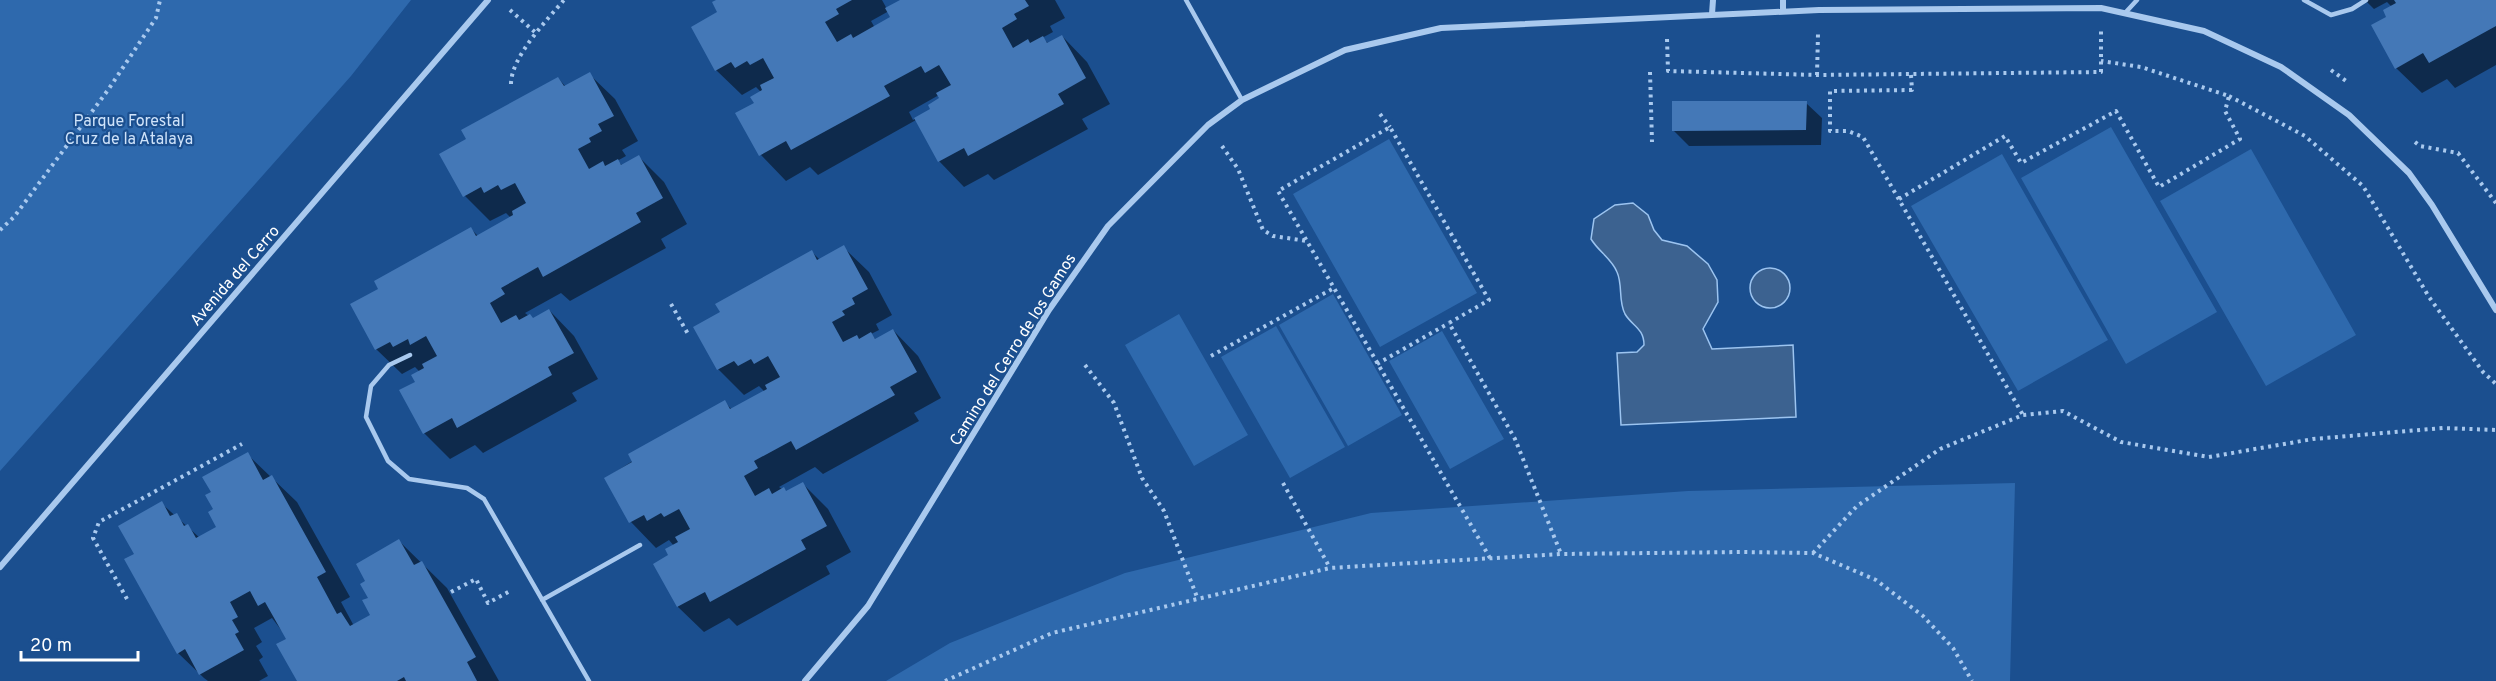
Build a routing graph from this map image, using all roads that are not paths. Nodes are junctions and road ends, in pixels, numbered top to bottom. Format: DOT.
graph roads {
  1 [pos="488,0"];
  2 [pos="1186,0"];
  3 [pos="1713,0"];
  4 [pos="1783,0"];
  5 [pos="2137,0"];
  6 [pos="2304,0"];
  7 [pos="2366,0"];
  8 [pos="1783,11"];
  9 [pos="2126,12"];
  10 [pos="1712,14"];
  11 [pos="1242,100"];
  12 [pos="2496,310"];
  13 [pos="410,355"];
  14 [pos="640,545"];
  15 [pos="0,567"];
  16 [pos="542,600"];
  17 [pos="589,681"];
  18 [pos="805,681"];
  1 -- 15 [label="street, Avenida del Cerro"];
  2 -- 11 [label="lane"];
  3 -- 10 [label="street"];
  4 -- 8 [label="street"];
  5 -- 9 [label="lane"];
  6 -- 7 [label="lane"];
  8 -- 9 [label="street, Camino del Cerro de los Gamos"];
  8 -- 10 [label="street, Camino del Cerro de los Gamos"];
  9 -- 12 [label="street, Camino del Cerro de los Gamos"];
  10 -- 11 [label="street, Camino del Cerro de los Gamos"];
  11 -- 18 [label="street, Camino del Cerro de los Gamos"];
  13 -- 16 [label="lane"];
  14 -- 16 [label="lane"];
  16 -- 17 [label="lane"];
}
